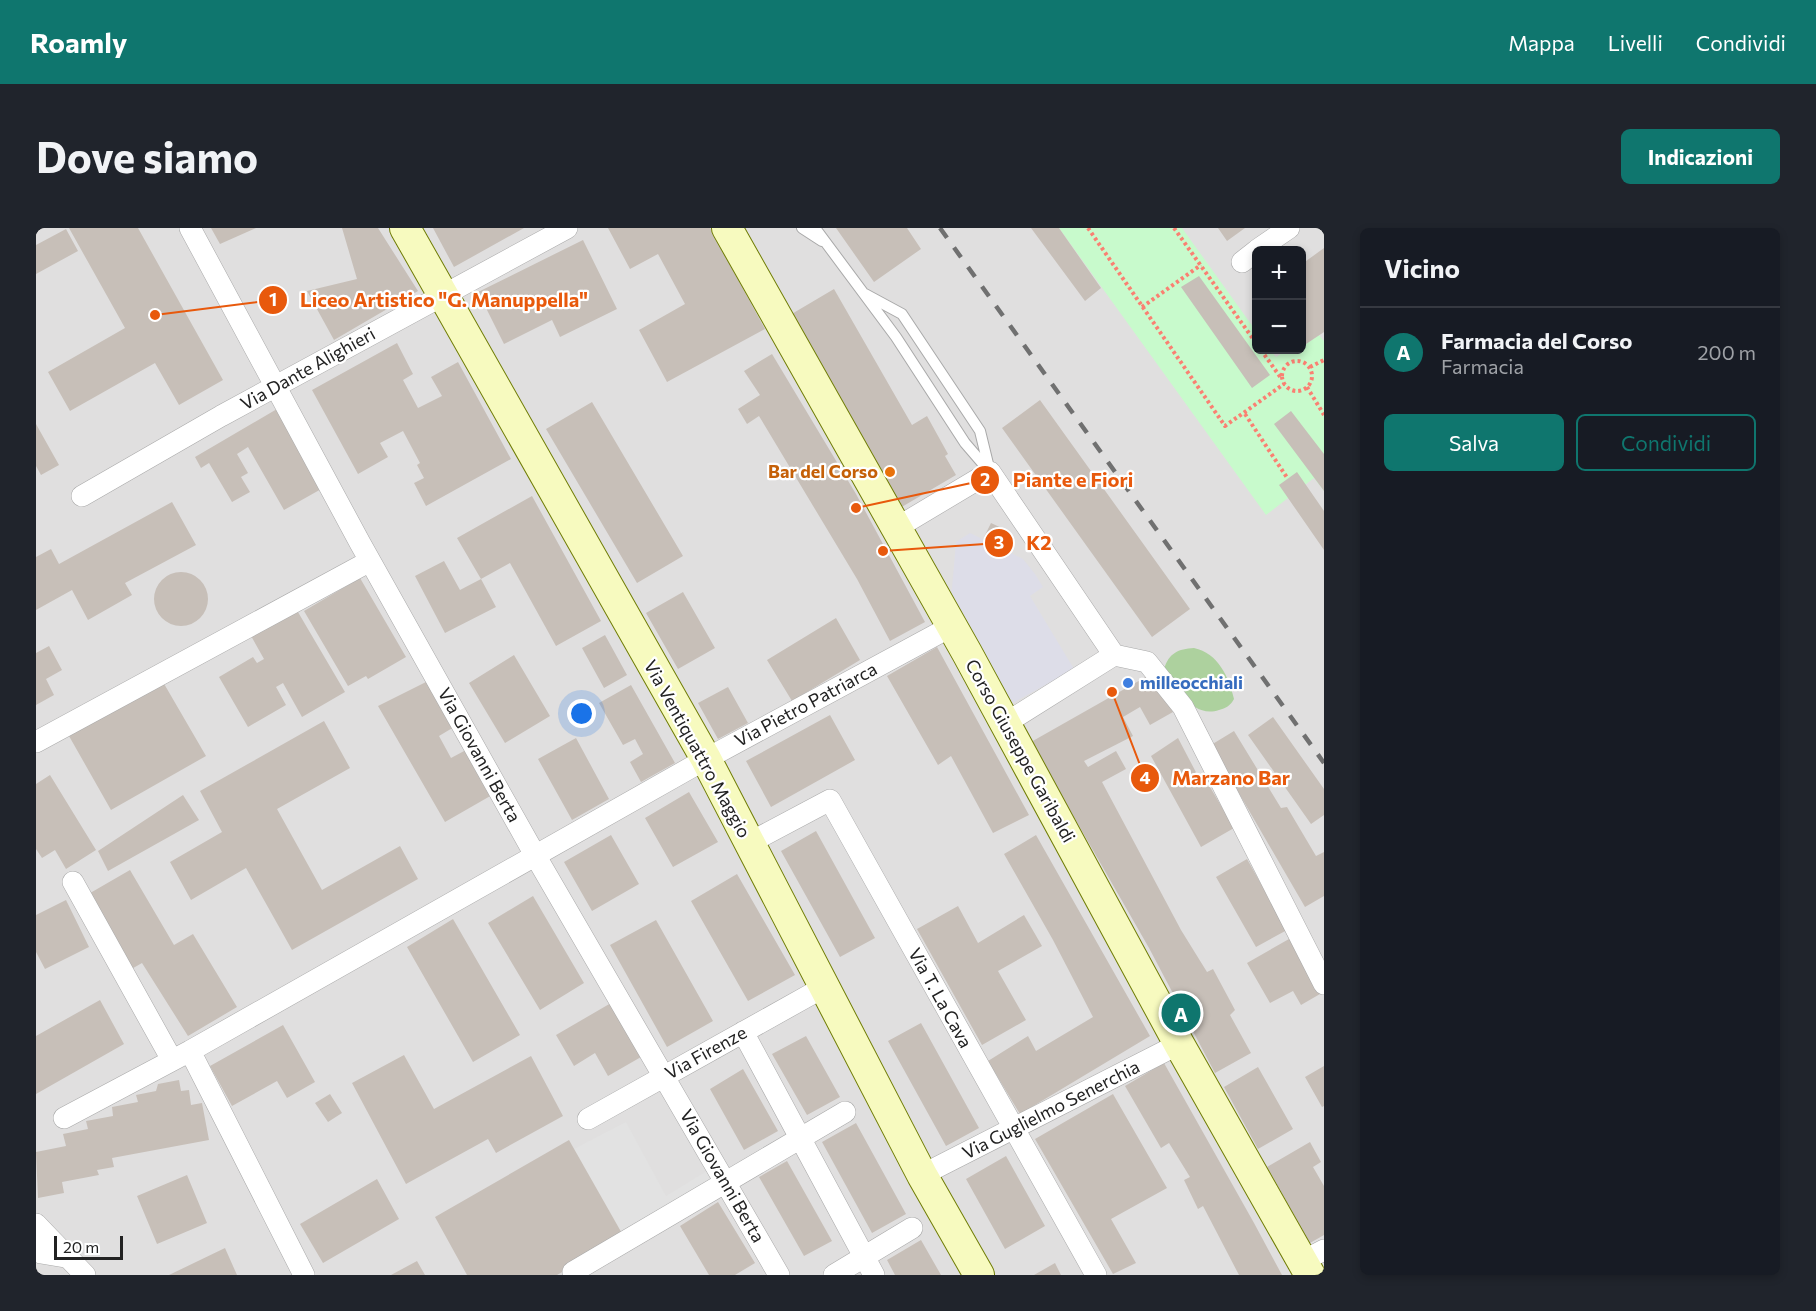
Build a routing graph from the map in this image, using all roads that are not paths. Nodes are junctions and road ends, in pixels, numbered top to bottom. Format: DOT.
graph roads {
  1 [pos="190,228"];
  2 [pos="405,228"];
  3 [pos="567,228"];
  4 [pos="727,228"];
  5 [pos="802,228"];
  6 [pos="815,228"];
  7 [pos="1289,228"];
  8 [pos="827,245"];
  9 [pos="1263,246"];
  10 [pos="861,292"];
  11 [pos="443,295"];
  12 [pos="277,386"];
  13 [pos="990,472"];
  14 [pos="82,496"];
  15 [pos="893,523"];
  16 [pos="370,561"];
  17 [pos="952,626"];
  18 [pos="1114,655"];
  19 [pos="1006,723"];
  20 [pos="36,742"];
  21 [pos="706,759"];
  22 [pos="749,843"];
  23 [pos="536,855"];
  24 [pos="73,882"];
  25 [pos="1324,984"];
  26 [pos="824,987"];
  27 [pos="743,1032"];
  28 [pos="1179,1044"];
  29 [pos="181,1056"];
  30 [pos="664,1076"];
  31 [pos="845,1112"];
  32 [pos="64,1118"];
  33 [pos="588,1119"];
  34 [pos="1014,1129"];
  35 [pos="800,1138"];
  36 [pos="922,1175"];
  37 [pos="726,1184"];
  38 [pos="36,1224"];
  39 [pos="912,1228"];
  40 [pos="36,1248"];
  41 [pos="66,1257"];
  42 [pos="1312,1262"];
  43 [pos="869,1266"];
  44 [pos="573,1272"];
  45 [pos="85,1275"];
  46 [pos="304,1275"];
  47 [pos="779,1275"];
  48 [pos="834,1275"];
  49 [pos="979,1275"];
  50 [pos="1096,1275"];
  1 -- 12 [label="street, Via Giovanni Berta"];
  2 -- 11 [label="main road, Via Ventiquattro Maggio"];
  3 -- 11 [label="street, Via Dante Alighieri"];
  4 -- 15 [label="main road, Corso Giuseppe Garibaldi"];
  5 -- 8 [label="lane"];
  6 -- 8 [label="lane"];
  7 -- 9 [label="street"];
  8 -- 10 [label="lane"];
  10 -- 13 [label="lane"];
  10 -- 13 [label="lane"];
  11 -- 12 [label="street, Via Dante Alighieri"];
  11 -- 21 [label="main road, Via Ventiquattro Maggio"];
  12 -- 14 [label="street, Via Dante Alighieri"];
  12 -- 16 [label="street, Via Giovanni Berta"];
  13 -- 15 [label="street"];
  13 -- 18 [label="street"];
  15 -- 17 [label="main road, Corso Giuseppe Garibaldi"];
  16 -- 20 [label="street"];
  16 -- 23 [label="street, Via Giovanni Berta"];
  17 -- 19 [label="main road, Corso Giuseppe Garibaldi"];
  17 -- 21 [label="street, Via Pietro Patriarca"];
  18 -- 19 [label="street"];
  18 -- 25 [label="street"];
  19 -- 28 [label="main road, Corso Giuseppe Garibaldi"];
  21 -- 22 [label="main road, Via Ventiquattro Maggio"];
  21 -- 23 [label="street, Via Pietro Patriarca"];
  22 -- 26 [label="main road, Via Ventiquattro Maggio"];
  22 -- 34 [label="street, Via T. La Cava"];
  23 -- 29 [label="street, Via Pietro Patriarca"];
  23 -- 30 [label="street, Via Giovanni Berta"];
  24 -- 29 [label="street"];
  26 -- 27 [label="street, Via Firenze"];
  26 -- 36 [label="main road, Via Ventiquattro Maggio"];
  27 -- 30 [label="street, Via Firenze"];
  27 -- 35 [label="street"];
  28 -- 34 [label="street, Via Guglielmo Senerchia"];
  28 -- 42 [label="main road, Corso Giuseppe Garibaldi"];
  29 -- 32 [label="street, Via Pietro Patriarca"];
  29 -- 46 [label="street"];
  30 -- 33 [label="street, Via Firenze"];
  30 -- 37 [label="street, Via Giovanni Berta"];
  31 -- 35 [label="street"];
  34 -- 36 [label="street, Via Guglielmo Senerchia"];
  34 -- 50 [label="street, Via T. La Cava"];
  35 -- 37 [label="street"];
  35 -- 43 [label="street"];
  36 -- 49 [label="main road, Via Ventiquattro Maggio"];
  37 -- 44 [label="street"];
  37 -- 47 [label="street, Via Giovanni Berta"];
  38 -- 41 [label="street"];
  39 -- 43 [label="street"];
  40 -- 41 [label="street"];
  41 -- 45 [label="street"];
  43 -- 48 [label="street"];
}
